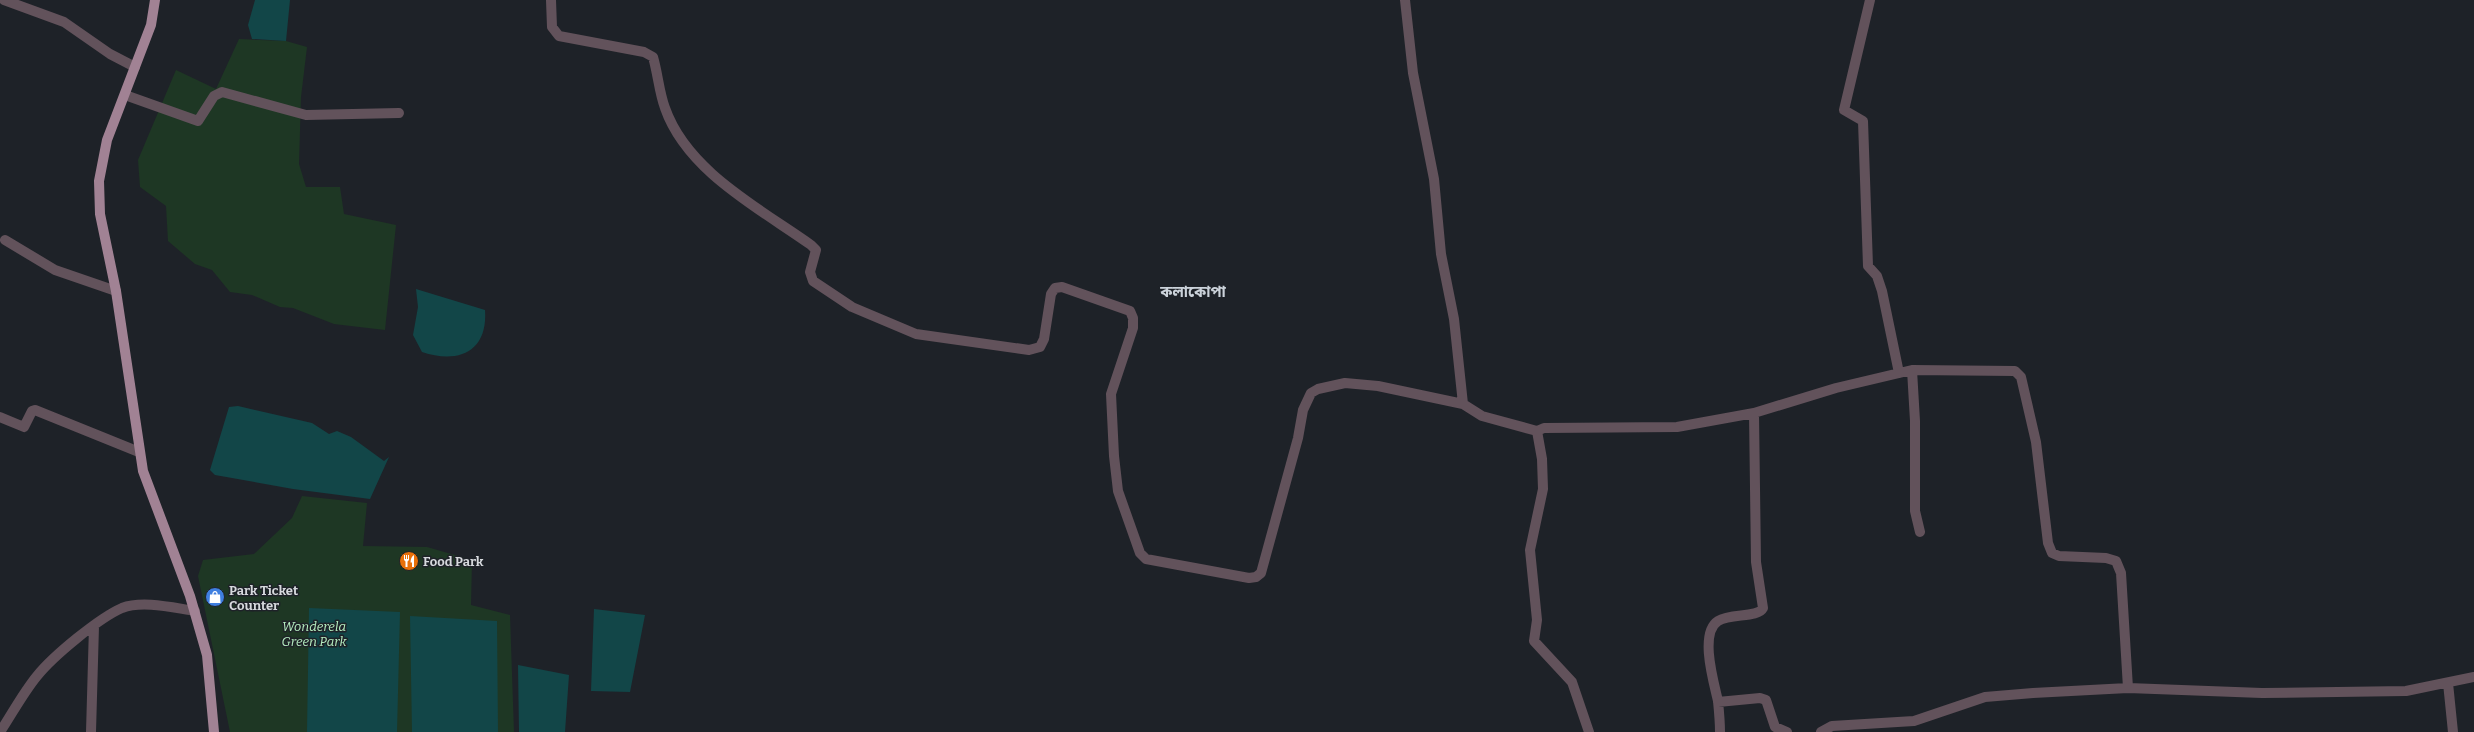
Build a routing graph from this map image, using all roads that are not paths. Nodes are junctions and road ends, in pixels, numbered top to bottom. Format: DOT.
graph roads {
  1 [pos="4,0"];
  2 [pos="154,0"];
  3 [pos="551,0"];
  4 [pos="1405,0"];
  5 [pos="1870,0"];
  6 [pos="135,67"];
  7 [pos="125,95"];
  8 [pos="399,113"];
  9 [pos="5,240"];
  10 [pos="116,291"];
  11 [pos="1912,370"];
  12 [pos="1899,373"];
  13 [pos="1463,404"];
  14 [pos="1754,413"];
  15 [pos="0,418"];
  16 [pos="1537,431"];
  17 [pos="139,452"];
  18 [pos="1920,532"];
  19 [pos="195,610"];
  20 [pos="94,626"];
  21 [pos="2474,677"];
  22 [pos="2448,683"];
  23 [pos="2128,688"];
  24 [pos="1718,702"];
  25 [pos="0,732"];
  26 [pos="91,732"];
  27 [pos="214,732"];
  28 [pos="1589,732"];
  29 [pos="1720,732"];
  30 [pos="1787,732"];
  31 [pos="1821,732"];
  32 [pos="2453,732"];
  1 -- 6 [label="street"];
  2 -- 6 [label="main road"];
  3 -- 13 [label="street"];
  4 -- 13 [label="street"];
  5 -- 12 [label="street"];
  6 -- 7 [label="main road"];
  7 -- 8 [label="street"];
  7 -- 10 [label="main road"];
  9 -- 10 [label="street"];
  10 -- 17 [label="main road"];
  11 -- 12 [label="street"];
  11 -- 18 [label="street"];
  11 -- 23 [label="street"];
  12 -- 14 [label="street"];
  13 -- 16 [label="street"];
  14 -- 16 [label="street"];
  14 -- 24 [label="street"];
  15 -- 17 [label="street"];
  16 -- 28 [label="street"];
  17 -- 19 [label="main road"];
  19 -- 20 [label="street"];
  19 -- 27 [label="main road"];
  20 -- 25 [label="street"];
  20 -- 26 [label="street"];
  21 -- 22 [label="street"];
  22 -- 23 [label="street"];
  22 -- 32 [label="street"];
  23 -- 31 [label="street"];
  24 -- 29 [label="street"];
  24 -- 30 [label="street"];
}
